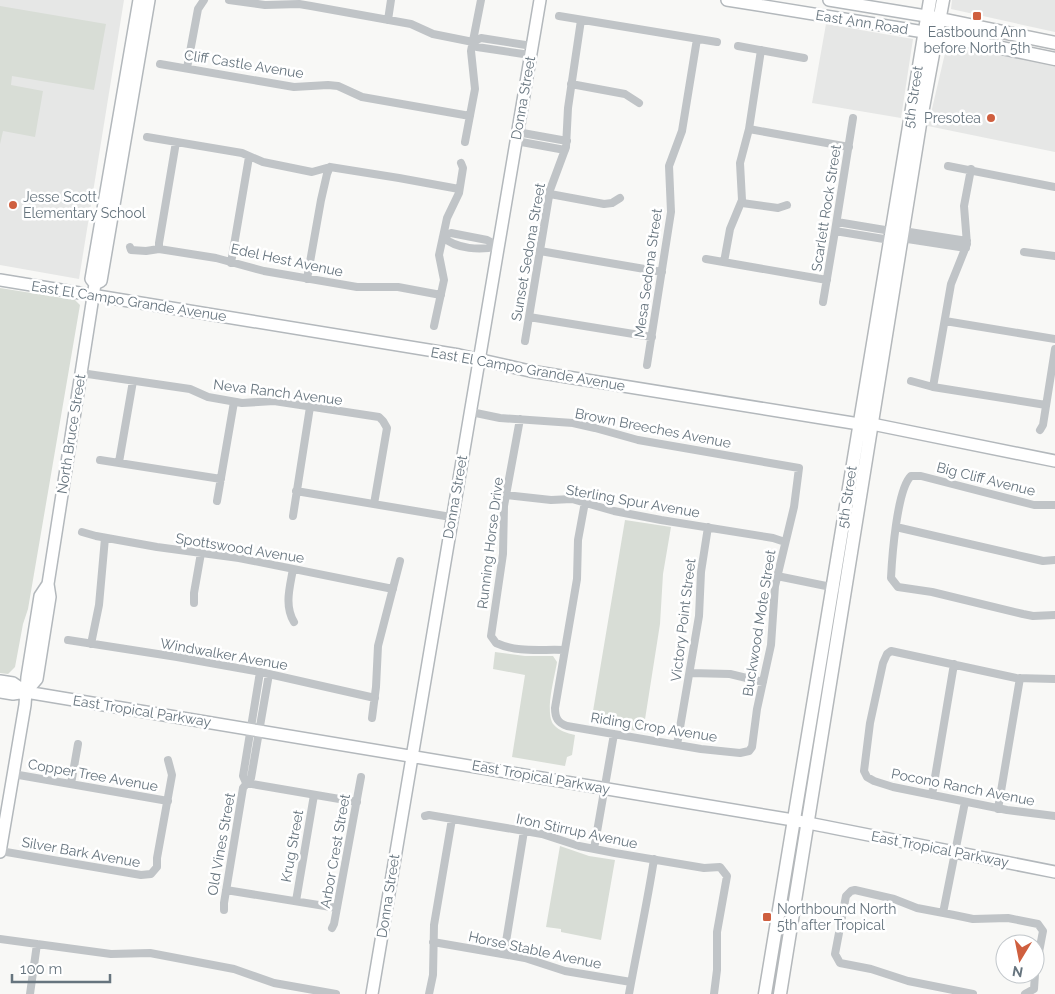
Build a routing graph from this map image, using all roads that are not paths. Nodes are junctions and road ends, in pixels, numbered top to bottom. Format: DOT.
graph roads {
  1 [pos="139,0"];
  2 [pos="149,0"];
  3 [pos="204,0"];
  4 [pos="229,0"];
  5 [pos="391,0"];
  6 [pos="481,0"];
  7 [pos="540,0"];
  8 [pos="829,0"];
  9 [pos="930,0"];
  10 [pos="943,0"];
  11 [pos="733,1"];
  12 [pos="300,2"];
  13 [pos="559,16"];
  14 [pos="926,16"];
  15 [pos="940,18"];
  16 [pos="388,20"];
  17 [pos="581,20"];
  18 [pos="924,32"];
  19 [pos="937,34"];
  20 [pos="697,39"];
  21 [pos="473,42"];
  22 [pos="718,42"];
  23 [pos="1055,42"];
  24 [pos="738,46"];
  25 [pos="761,50"];
  26 [pos="531,51"];
  27 [pos="804,58"];
  28 [pos="1055,59"];
  29 [pos="160,64"];
  30 [pos="187,68"];
  31 [pos="571,84"];
  32 [pos="638,103"];
  33 [pos="470,116"];
  34 [pos="853,118"];
  35 [pos="749,129"];
  36 [pos="147,137"];
  37 [pos="517,137"];
  38 [pos="567,141"];
  39 [pos="176,142"];
  40 [pos="465,142"];
  41 [pos="849,147"];
  42 [pos="565,150"];
  43 [pos="250,157"];
  44 [pos="461,162"];
  45 [pos="948,166"];
  46 [pos="330,167"];
  47 [pos="971,170"];
  48 [pos="1055,187"];
  49 [pos="459,189"];
  50 [pos="550,194"];
  51 [pos="620,198"];
  52 [pos="742,203"];
  53 [pos="787,205"];
  54 [pos="837,222"];
  55 [pos="836,231"];
  56 [pos="896,235"];
  57 [pos="442,237"];
  58 [pos="966,244"];
  59 [pos="498,246"];
  60 [pos="130,247"];
  61 [pos="159,249"];
  62 [pos="540,251"];
  63 [pos="1024,252"];
  64 [pos="1055,256"];
  65 [pos="706,259"];
  66 [pos="724,262"];
  67 [pos="231,263"];
  68 [pos="662,272"];
  69 [pos="307,278"];
  70 [pos="0,280"];
  71 [pos="827,280"];
  72 [pos="94,290"];
  73 [pos="441,295"];
  74 [pos="822,302"];
  75 [pos="529,316"];
  76 [pos="945,321"];
  77 [pos="434,326"];
  78 [pos="652,337"];
  79 [pos="1055,339"];
  80 [pos="525,341"];
  81 [pos="1055,349"];
  82 [pos="479,360"];
  83 [pos="647,365"];
  84 [pos="81,373"];
  85 [pos="133,381"];
  86 [pos="911,381"];
  87 [pos="933,387"];
  88 [pos="234,402"];
  89 [pos="1046,405"];
  90 [pos="310,407"];
  91 [pos="471,412"];
  92 [pos="520,419"];
  93 [pos="859,424"];
  94 [pos="872,424"];
  95 [pos="1040,430"];
  96 [pos="100,460"];
  97 [pos="1055,461"];
  98 [pos="119,462"];
  99 [pos="799,468"];
  100 [pos="221,479"];
  101 [pos="296,491"];
  102 [pos="506,495"];
  103 [pos="217,501"];
  104 [pos="585,502"];
  105 [pos="374,504"];
  106 [pos="1055,505"];
  107 [pos="293,516"];
  108 [pos="452,517"];
  109 [pos="708,527"];
  110 [pos="896,527"];
  111 [pos="82,532"];
  112 [pos="105,538"];
  113 [pos="785,542"];
  114 [pos="201,553"];
  115 [pos="1055,560"];
  116 [pos="400,561"];
  117 [pos="293,568"];
  118 [pos="777,576"];
  119 [pos="839,588"];
  120 [pos="393,589"];
  121 [pos="194,603"];
  122 [pos="1055,614"];
  123 [pos="294,622"];
  124 [pos="68,640"];
  125 [pos="91,644"];
  126 [pos="564,650"];
  127 [pos="954,664"];
  128 [pos="260,672"];
  129 [pos="690,673"];
  130 [pos="269,674"];
  131 [pos="1020,678"];
  132 [pos="1055,680"];
  133 [pos="0,681"];
  134 [pos="763,682"];
  135 [pos="0,692"];
  136 [pos="26,692"];
  137 [pos="375,698"];
  138 [pos="372,718"];
  139 [pos="255,729"];
  140 [pos="614,734"];
  141 [pos="78,744"];
  142 [pos="677,745"];
  143 [pos="749,751"];
  144 [pos="412,755"];
  145 [pos="168,760"];
  146 [pos="13,774"];
  147 [pos="361,777"];
  148 [pos="246,783"];
  149 [pos="71,784"];
  150 [pos="605,788"];
  151 [pos="314,794"];
  152 [pos="932,795"];
  153 [pos="168,801"];
  154 [pos="356,802"];
  155 [pos="965,802"];
  156 [pos="998,809"];
  157 [pos="425,816"];
  158 [pos="1055,816"];
  159 [pos="452,819"];
  160 [pos="793,820"];
  161 [pos="808,822"];
  162 [pos="524,831"];
  163 [pos="594,849"];
  164 [pos="0,852"];
  165 [pos="955,852"];
  166 [pos="654,859"];
  167 [pos="1055,872"];
  168 [pos="226,890"];
  169 [pos="296,901"];
  170 [pos="337,908"];
  171 [pos="224,910"];
  172 [pos="943,913"];
  173 [pos="332,928"];
  174 [pos="1042,934"];
  175 [pos="0,939"];
  176 [pos="432,942"];
  177 [pos="37,944"];
  178 [pos="504,954"];
  179 [pos="631,982"];
  180 [pos="941,991"];
  181 [pos="321,993"];
  182 [pos="30,994"];
  183 [pos="336,994"];
  184 [pos="372,994"];
  185 [pos="429,994"];
  186 [pos="629,994"];
  187 [pos="714,994"];
  188 [pos="765,994"];
  189 [pos="780,994"];
  190 [pos="973,994"];
  1 -- 72 [label="street, North Bruce Street"];
  2 -- 72 [label="street, North Bruce Street"];
  3 -- 30 [label="street"];
  4 -- 12 [label="street"];
  5 -- 16 [label="street"];
  6 -- 21 [label="street"];
  7 -- 26 [label="street, Donna Street"];
  8 -- 14 [label="street, East Ann Road"];
  9 -- 14 [label="main road, 5th Street"];
  10 -- 15 [label="main road, 5th Street"];
  11 -- 18 [label="street, East Ann Road"];
  12 -- 16 [label="street"];
  13 -- 17 [label="street"];
  14 -- 15 [label="main road, East Ann Road"];
  14 -- 18 [label="main road, 5th Street"];
  15 -- 19 [label="main road, 5th Street"];
  15 -- 23 [label="main road, East Ann Road"];
  16 -- 21 [label="street"];
  17 -- 20 [label="street"];
  17 -- 31 [label="street, Sunset Sedona Street"];
  18 -- 19 [label="main road, East Ann Road"];
  18 -- 56 [label="main road, 5th Street"];
  19 -- 28 [label="main road, East Ann Road"];
  19 -- 56 [label="main road, 5th Street"];
  20 -- 22 [label="street"];
  20 -- 68 [label="street, Mesa Sedona Street"];
  21 -- 26 [label="street"];
  21 -- 33 [label="street"];
  24 -- 25 [label="street"];
  25 -- 27 [label="street"];
  25 -- 35 [label="street"];
  26 -- 37 [label="street, Donna Street"];
  29 -- 30 [label="street, Cliff Castle Avenue"];
  30 -- 33 [label="street, Cliff Castle Avenue"];
  31 -- 32 [label="street"];
  31 -- 38 [label="street, Sunset Sedona Street"];
  33 -- 40 [label="street"];
  34 -- 41 [label="street, Scarlett Rock Street"];
  35 -- 41 [label="street"];
  35 -- 52 [label="street"];
  36 -- 39 [label="street"];
  37 -- 38 [label="street"];
  37 -- 42 [label="street"];
  37 -- 59 [label="street, Donna Street"];
  38 -- 42 [label="street, Sunset Sedona Street"];
  39 -- 43 [label="street"];
  39 -- 61 [label="street"];
  41 -- 54 [label="street, Scarlett Rock Street"];
  42 -- 50 [label="street, Sunset Sedona Street"];
  43 -- 46 [label="street"];
  43 -- 67 [label="street"];
  44 -- 49 [label="street"];
  45 -- 47 [label="street"];
  46 -- 49 [label="street"];
  46 -- 69 [label="street"];
  47 -- 48 [label="street"];
  47 -- 58 [label="street"];
  49 -- 57 [label="street"];
  50 -- 51 [label="street"];
  50 -- 62 [label="street, Sunset Sedona Street"];
  52 -- 53 [label="street"];
  52 -- 66 [label="street"];
  54 -- 55 [label="street, Scarlett Rock Street"];
  54 -- 56 [label="street"];
  55 -- 56 [label="street"];
  55 -- 71 [label="street, Scarlett Rock Street"];
  56 -- 58 [label="street"];
  56 -- 93 [label="main road, 5th Street"];
  56 -- 94 [label="main road, 5th Street"];
  57 -- 59 [label="street"];
  57 -- 73 [label="street"];
  58 -- 76 [label="street"];
  59 -- 82 [label="street, Donna Street"];
  60 -- 61 [label="street, Edel Hest Avenue"];
  61 -- 67 [label="street, Edel Hest Avenue"];
  62 -- 68 [label="street"];
  62 -- 75 [label="street, Sunset Sedona Street"];
  63 -- 64 [label="street"];
  65 -- 66 [label="street"];
  66 -- 71 [label="street"];
  67 -- 69 [label="street, Edel Hest Avenue"];
  68 -- 78 [label="street, Mesa Sedona Street"];
  69 -- 73 [label="street, Edel Hest Avenue"];
  70 -- 72 [label="street, East El Campo Grande Avenue"];
  71 -- 74 [label="street, Scarlett Rock Street"];
  72 -- 82 [label="street, East El Campo Grande Avenue"];
  72 -- 84 [label="street, North Bruce Street"];
  73 -- 77 [label="street"];
  75 -- 78 [label="street"];
  75 -- 80 [label="street, Sunset Sedona Street"];
  76 -- 79 [label="street"];
  76 -- 87 [label="street"];
  78 -- 83 [label="street, Mesa Sedona Street"];
  81 -- 89 [label="street"];
  82 -- 91 [label="street, Donna Street"];
  82 -- 93 [label="street, East El Campo Grande Avenue"];
  84 -- 85 [label="street, Neva Ranch Avenue"];
  84 -- 136 [label="street, North Bruce Street"];
  85 -- 88 [label="street, Neva Ranch Avenue"];
  85 -- 98 [label="street"];
  86 -- 87 [label="street"];
  87 -- 89 [label="street"];
  88 -- 90 [label="street, Neva Ranch Avenue"];
  88 -- 100 [label="street"];
  89 -- 95 [label="street"];
  90 -- 101 [label="street"];
  90 -- 105 [label="street, Neva Ranch Avenue"];
  91 -- 92 [label="street, Brown Breeches Avenue"];
  91 -- 108 [label="street, Donna Street"];
  92 -- 99 [label="street, Brown Breeches Avenue"];
  92 -- 102 [label="street, Running Horse Drive"];
  93 -- 94 [label="street, East El Campo Grande Avenue"];
  93 -- 119 [label="main road, 5th Street"];
  94 -- 97 [label="street, East El Campo Grande Avenue"];
  94 -- 119 [label="main road, 5th Street"];
  96 -- 98 [label="street"];
  98 -- 100 [label="street"];
  99 -- 113 [label="street, Buckwood Mote Street"];
  100 -- 103 [label="street"];
  101 -- 105 [label="street"];
  101 -- 107 [label="street"];
  102 -- 104 [label="street, Sterling Spur Avenue"];
  102 -- 126 [label="street, Running Horse Drive"];
  104 -- 109 [label="street, Sterling Spur Avenue"];
  104 -- 126 [label="street"];
  105 -- 108 [label="street"];
  106 -- 110 [label="street, Big Cliff Avenue"];
  108 -- 144 [label="street, Donna Street"];
  109 -- 113 [label="street, Sterling Spur Avenue"];
  109 -- 129 [label="street, Victory Point Street"];
  110 -- 115 [label="street"];
  110 -- 122 [label="street"];
  111 -- 112 [label="street, Spottswood Avenue"];
  112 -- 114 [label="street, Spottswood Avenue"];
  112 -- 125 [label="street"];
  113 -- 118 [label="street, Buckwood Mote Street"];
  114 -- 117 [label="street, Spottswood Avenue"];
  114 -- 121 [label="street"];
  116 -- 120 [label="street"];
  117 -- 120 [label="street, Spottswood Avenue"];
  117 -- 123 [label="street"];
  118 -- 119 [label="street"];
  118 -- 134 [label="street, Buckwood Mote Street"];
  119 -- 160 [label="main road, 5th Street"];
  119 -- 161 [label="main road, 5th Street"];
  120 -- 137 [label="street"];
  124 -- 125 [label="street, Windwalker Avenue"];
  125 -- 128 [label="street, Windwalker Avenue"];
  126 -- 140 [label="street, Riding Crop Avenue"];
  127 -- 131 [label="street"];
  127 -- 152 [label="street"];
  127 -- 152 [label="street, Pocono Ranch Avenue"];
  128 -- 130 [label="street, Windwalker Avenue"];
  128 -- 139 [label="street, Old Vines Street"];
  129 -- 134 [label="street"];
  129 -- 142 [label="street, Victory Point Street"];
  130 -- 137 [label="street, Windwalker Avenue"];
  130 -- 139 [label="street, Old Vines Street"];
  131 -- 132 [label="street"];
  131 -- 156 [label="street"];
  133 -- 136 [label="street, East Tropical Parkway"];
  134 -- 143 [label="street, Buckwood Mote Street"];
  135 -- 136 [label="street, East Tropical Parkway"];
  136 -- 139 [label="street, East Tropical Parkway"];
  136 -- 146 [label="street, North Bruce Street"];
  137 -- 138 [label="street"];
  139 -- 144 [label="street, East Tropical Parkway"];
  139 -- 148 [label="street, Old Vines Street"];
  140 -- 142 [label="street, Riding Crop Avenue"];
  140 -- 150 [label="street"];
  141 -- 149 [label="street"];
  142 -- 143 [label="street, Riding Crop Avenue"];
  144 -- 150 [label="street, East Tropical Parkway"];
  144 -- 184 [label="street, Donna Street"];
  145 -- 153 [label="street"];
  146 -- 149 [label="street, Copper Tree Avenue"];
  146 -- 164 [label="street, North Bruce Street"];
  147 -- 154 [label="street, Arbor Crest Street"];
  148 -- 151 [label="street"];
  148 -- 168 [label="street, Old Vines Street"];
  149 -- 153 [label="street, Copper Tree Avenue"];
  150 -- 160 [label="street, East Tropical Parkway"];
  150 -- 163 [label="street"];
  151 -- 154 [label="street"];
  151 -- 169 [label="street, Krug Street"];
  152 -- 155 [label="street, Pocono Ranch Avenue"];
  153 -- 164 [label="street, Silver Bark Avenue"];
  154 -- 170 [label="street, Arbor Crest Street"];
  155 -- 156 [label="street, Pocono Ranch Avenue"];
  155 -- 165 [label="street"];
  156 -- 158 [label="street, Pocono Ranch Avenue"];
  157 -- 159 [label="street, Iron Stirrup Avenue"];
  159 -- 162 [label="street, Iron Stirrup Avenue"];
  159 -- 176 [label="street"];
  160 -- 161 [label="street, East Tropical Parkway"];
  160 -- 188 [label="main road, 5th Street"];
  161 -- 165 [label="street, East Tropical Parkway"];
  161 -- 189 [label="main road, 5th Street"];
  162 -- 163 [label="street, Iron Stirrup Avenue"];
  162 -- 178 [label="street"];
  163 -- 166 [label="street, Iron Stirrup Avenue"];
  165 -- 167 [label="street, East Tropical Parkway"];
  165 -- 172 [label="street"];
  166 -- 179 [label="street"];
  166 -- 187 [label="street, Iron Stirrup Avenue"];
  168 -- 169 [label="street"];
  168 -- 171 [label="street, Old Vines Street"];
  169 -- 170 [label="street"];
  170 -- 173 [label="street, Arbor Crest Street"];
  172 -- 174 [label="street"];
  172 -- 180 [label="street"];
  175 -- 177 [label="street"];
  176 -- 178 [label="street, Horse Stable Avenue"];
  176 -- 185 [label="street"];
  177 -- 181 [label="street"];
  177 -- 182 [label="street"];
  178 -- 179 [label="street, Horse Stable Avenue"];
  179 -- 186 [label="street"];
  180 -- 190 [label="street"];
  181 -- 183 [label="street"];
}
